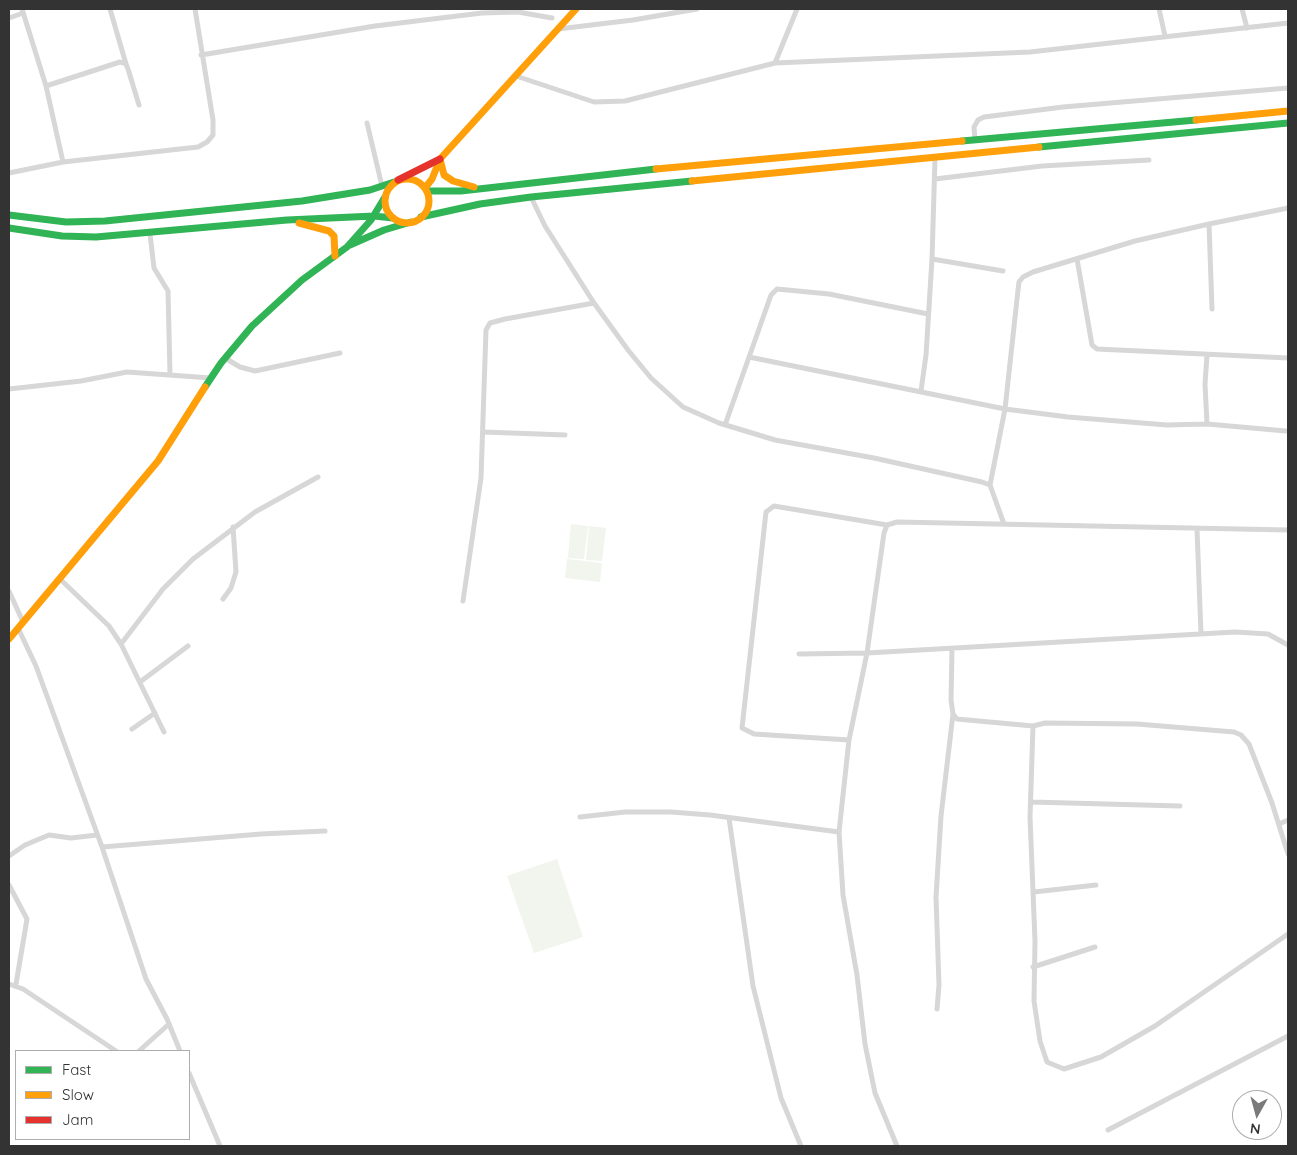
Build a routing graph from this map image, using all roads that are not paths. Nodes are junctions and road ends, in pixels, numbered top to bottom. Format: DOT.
graph roads {
  1 [pos="110,9"];
  2 [pos="195,9"];
  3 [pos="576,9"];
  4 [pos="697,9"];
  5 [pos="797,9"];
  6 [pos="1159,9"];
  7 [pos="1242,9"];
  8 [pos="23,11"];
  9 [pos="9,18"];
  10 [pos="552,18"];
  11 [pos="1288,23"];
  12 [pos="1247,28"];
  13 [pos="558,29"];
  14 [pos="1165,36"];
  15 [pos="201,55"];
  16 [pos="775,63"];
  17 [pos="126,64"];
  18 [pos="516,76"];
  19 [pos="46,86"];
  20 [pos="1288,88"];
  21 [pos="139,105"];
  22 [pos="1288,111"];
  23 [pos="368,123"];
  24 [pos="1288,123"];
  25 [pos="975,140"];
  26 [pos="935,158"];
  27 [pos="440,159"];
  28 [pos="1149,160"];
  29 [pos="63,162"];
  30 [pos="9,173"];
  31 [pos="935,179"];
  32 [pos="396,181"];
  33 [pos="382,186"];
  34 [pos="479,188"];
  35 [pos="426,189"];
  36 [pos="385,197"];
  37 [pos="531,197"];
  38 [pos="1288,208"];
  39 [pos="9,215"];
  40 [pos="374,216"];
  41 [pos="393,218"];
  42 [pos="421,218"];
  43 [pos="122,219"];
  44 [pos="287,220"];
  45 [pos="411,222"];
  46 [pos="1208,224"];
  47 [pos="9,228"];
  48 [pos="150,234"];
  49 [pos="123,235"];
  50 [pos="347,246"];
  51 [pos="335,256"];
  52 [pos="932,259"];
  53 [pos="1077,259"];
  54 [pos="1003,271"];
  55 [pos="594,303"];
  56 [pos="1212,309"];
  57 [pos="928,314"];
  58 [pos="340,353"];
  59 [pos="1207,355"];
  60 [pos="750,357"];
  61 [pos="225,358"];
  62 [pos="1288,358"];
  63 [pos="170,374"];
  64 [pos="211,378"];
  65 [pos="9,389"];
  66 [pos="921,391"];
  67 [pos="1006,409"];
  68 [pos="1207,424"];
  69 [pos="725,426"];
  70 [pos="484,432"];
  71 [pos="1286,432"];
  72 [pos="565,435"];
  73 [pos="318,477"];
  74 [pos="990,485"];
  75 [pos="1004,524"];
  76 [pos="887,525"];
  77 [pos="234,527"];
  78 [pos="1197,529"];
  79 [pos="1288,530"];
  80 [pos="60,579"];
  81 [pos="9,591"];
  82 [pos="223,599"];
  83 [pos="463,601"];
  84 [pos="21,625"];
  85 [pos="1202,634"];
  86 [pos="9,639"];
  87 [pos="121,644"];
  88 [pos="1288,645"];
  89 [pos="188,646"];
  90 [pos="952,649"];
  91 [pos="867,653"];
  92 [pos="799,654"];
  93 [pos="140,682"];
  94 [pos="155,713"];
  95 [pos="953,714"];
  96 [pos="1032,726"];
  97 [pos="132,729"];
  98 [pos="164,732"];
  99 [pos="849,740"];
  100 [pos="1030,802"];
  101 [pos="1180,806"];
  102 [pos="580,817"];
  103 [pos="729,818"];
  104 [pos="1288,820"];
  105 [pos="1279,824"];
  106 [pos="325,831"];
  107 [pos="838,832"];
  108 [pos="97,835"];
  109 [pos="102,847"];
  110 [pos="1288,854"];
  111 [pos="9,856"];
  112 [pos="9,885"];
  113 [pos="1096,885"];
  114 [pos="1034,892"];
  115 [pos="1288,934"];
  116 [pos="1094,947"];
  117 [pos="1033,967"];
  118 [pos="9,984"];
  119 [pos="16,984"];
  120 [pos="937,1009"];
  121 [pos="169,1024"];
  122 [pos="1288,1036"];
  123 [pos="115,1050"];
  124 [pos="140,1050"];
  125 [pos="180,1050"];
  126 [pos="190,1074"];
  127 [pos="1108,1130"];
  128 [pos="220,1146"];
  129 [pos="801,1146"];
  130 [pos="897,1146"];
  1 -- 17 [label="street"];
  2 -- 15 [label="street"];
  3 -- 13 [label="main road"];
  4 -- 13 [label="street"];
  5 -- 16 [label="street"];
  6 -- 14 [label="street"];
  7 -- 12 [label="street"];
  8 -- 9 [label="street"];
  8 -- 19 [label="street"];
  10 -- 15 [label="street"];
  11 -- 12 [label="street"];
  12 -- 14 [label="street"];
  13 -- 18 [label="main road"];
  14 -- 16 [label="street"];
  15 -- 29 [label="street"];
  16 -- 18 [label="street"];
  17 -- 19 [label="street"];
  17 -- 21 [label="street"];
  18 -- 27 [label="main road"];
  19 -- 29 [label="street"];
  20 -- 25 [label="street"];
  22 -- 25 [label="main road"];
  23 -- 33 [label="street"];
  24 -- 26 [label="main road"];
  25 -- 34 [label="main road"];
  26 -- 31 [label="street"];
  26 -- 37 [label="main road"];
  27 -- 32 [label="main road"];
  27 -- 34 [label="main road"];
  27 -- 35 [label="main road"];
  28 -- 31 [label="street"];
  29 -- 30 [label="street"];
  31 -- 52 [label="street"];
  32 -- 33 [label="main road"];
  32 -- 35 [label="main road"];
  32 -- 36 [label="main road"];
  33 -- 43 [label="main road"];
  34 -- 35 [label="main road"];
  35 -- 42 [label="main road"];
  36 -- 40 [label="main road"];
  36 -- 41 [label="main road"];
  37 -- 42 [label="main road"];
  37 -- 55 [label="street"];
  38 -- 46 [label="street"];
  39 -- 43 [label="main road"];
  40 -- 41 [label="main road"];
  40 -- 44 [label="main road"];
  40 -- 50 [label="main road"];
  41 -- 45 [label="main road"];
  42 -- 45 [label="main road"];
  43 -- 49 [label="main road"];
  44 -- 48 [label="main road"];
  44 -- 51 [label="main road"];
  45 -- 50 [label="main road"];
  46 -- 53 [label="street"];
  46 -- 56 [label="street"];
  47 -- 49 [label="main road"];
  48 -- 49 [label="main road"];
  48 -- 63 [label="street"];
  50 -- 51 [label="main road"];
  51 -- 61 [label="main road"];
  52 -- 54 [label="street"];
  52 -- 57 [label="street"];
  53 -- 59 [label="street"];
  53 -- 67 [label="street"];
  55 -- 69 [label="street"];
  55 -- 70 [label="street"];
  57 -- 60 [label="street"];
  57 -- 66 [label="street"];
  58 -- 61 [label="street"];
  59 -- 62 [label="street"];
  59 -- 68 [label="street"];
  60 -- 66 [label="street"];
  60 -- 69 [label="street"];
  61 -- 64 [label="main road"];
  63 -- 64 [label="street"];
  63 -- 65 [label="street"];
  64 -- 80 [label="main road"];
  66 -- 67 [label="street"];
  67 -- 68 [label="street"];
  67 -- 74 [label="street"];
  68 -- 71 [label="street"];
  69 -- 74 [label="street"];
  70 -- 72 [label="street"];
  70 -- 83 [label="street"];
  73 -- 77 [label="street"];
  74 -- 75 [label="street"];
  75 -- 76 [label="street"];
  75 -- 78 [label="street"];
  76 -- 91 [label="street"];
  76 -- 99 [label="street"];
  77 -- 82 [label="street"];
  77 -- 87 [label="street"];
  78 -- 79 [label="street"];
  78 -- 85 [label="street"];
  80 -- 84 [label="main road"];
  80 -- 87 [label="street"];
  81 -- 84 [label="street"];
  84 -- 86 [label="main road"];
  84 -- 108 [label="street"];
  85 -- 88 [label="street"];
  85 -- 90 [label="street"];
  87 -- 93 [label="street"];
  89 -- 93 [label="street"];
  90 -- 91 [label="street"];
  90 -- 95 [label="street"];
  91 -- 92 [label="street"];
  91 -- 99 [label="street"];
  93 -- 94 [label="street"];
  94 -- 97 [label="street"];
  94 -- 98 [label="street"];
  95 -- 96 [label="street"];
  95 -- 120 [label="street"];
  96 -- 100 [label="street"];
  96 -- 105 [label="street"];
  99 -- 107 [label="street"];
  100 -- 101 [label="street"];
  100 -- 114 [label="street"];
  102 -- 103 [label="street"];
  103 -- 107 [label="street"];
  103 -- 129 [label="street"];
  104 -- 105 [label="street"];
  105 -- 110 [label="street"];
  106 -- 109 [label="street"];
  107 -- 130 [label="street"];
  108 -- 109 [label="street"];
  108 -- 111 [label="street"];
  109 -- 121 [label="street"];
  112 -- 119 [label="street"];
  113 -- 114 [label="street"];
  114 -- 117 [label="street"];
  115 -- 117 [label="street"];
  116 -- 117 [label="street"];
  118 -- 119 [label="street"];
  119 -- 123 [label="street"];
  121 -- 124 [label="street"];
  121 -- 125 [label="street"];
  122 -- 127 [label="street"];
  126 -- 128 [label="street"];
}
